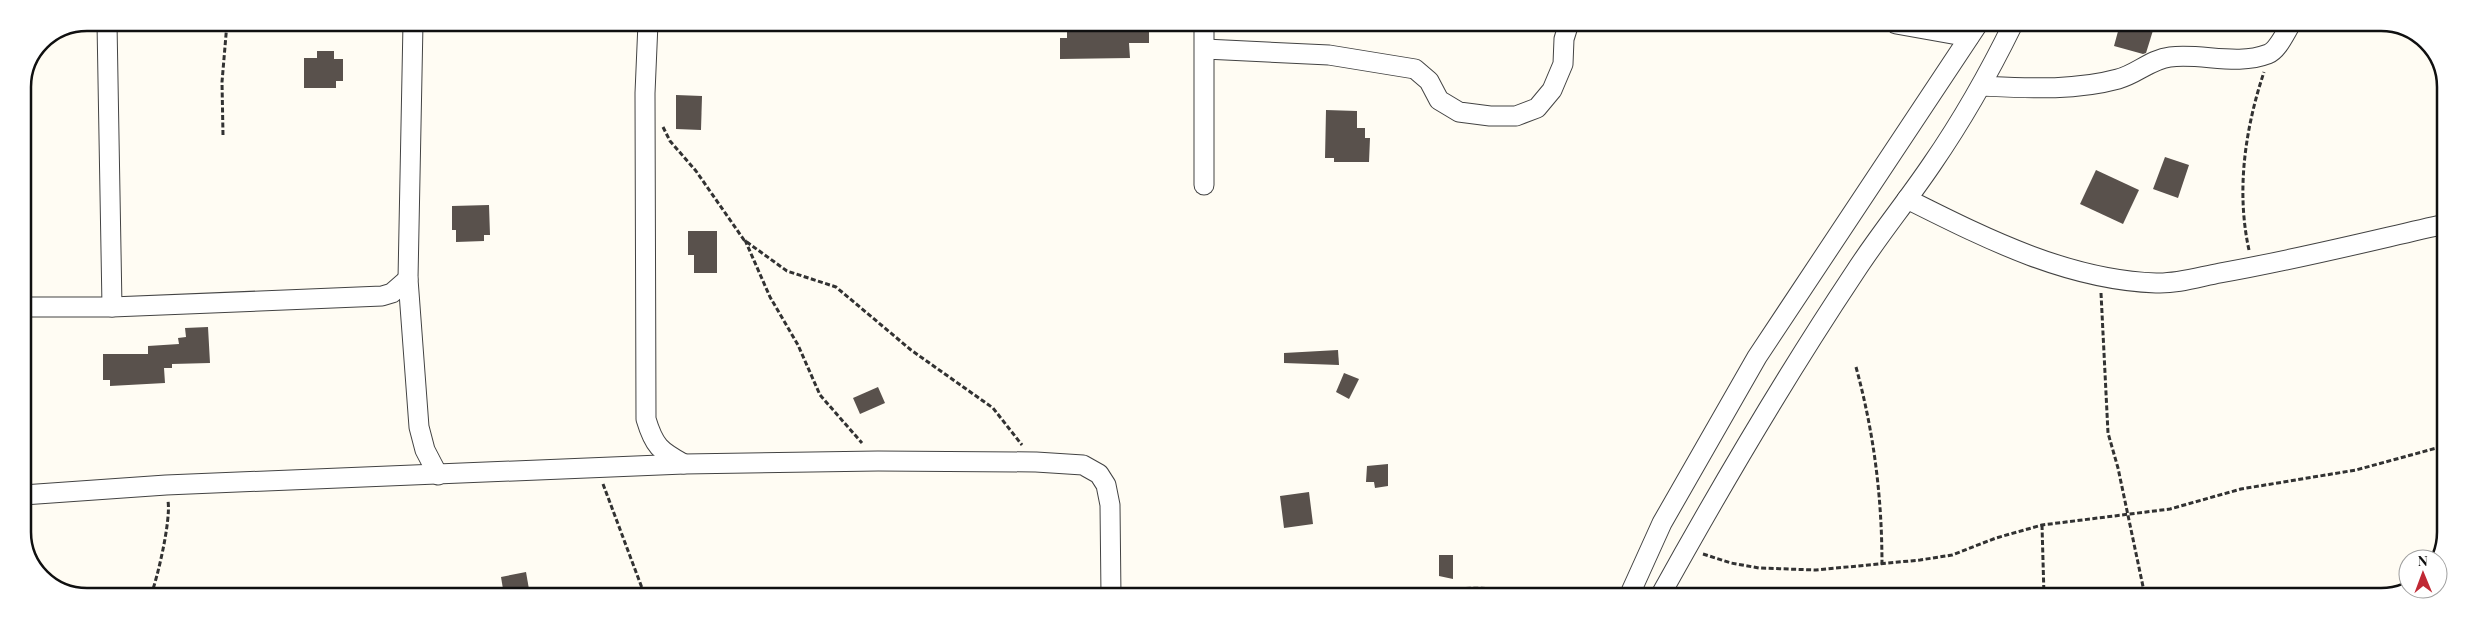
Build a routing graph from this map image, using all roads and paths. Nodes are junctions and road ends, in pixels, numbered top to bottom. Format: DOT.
graph roads {
  1 [pos="107,31"];
  2 [pos="226,31"];
  3 [pos="413,31"];
  4 [pos="648,31"];
  5 [pos="1204,31"];
  6 [pos="1567,31"];
  7 [pos="1972,31"];
  8 [pos="2010,31"];
  9 [pos="2285,31"];
  10 [pos="1205,49"];
  11 [pos="2271,53"];
  12 [pos="1982,86"];
  13 [pos="662,125"];
  14 [pos="223,135"];
  15 [pos="1204,185"];
  16 [pos="1907,200"];
  17 [pos="2437,226"];
  18 [pos="744,240"];
  19 [pos="2252,268"];
  20 [pos="2100,275"];
  21 [pos="408,278"];
  22 [pos="31,307"];
  23 [pos="112,307"];
  24 [pos="1856,367"];
  25 [pos="2437,448"];
  26 [pos="878,461"];
  27 [pos="1036,462"];
  28 [pos="684,464"];
  29 [pos="597,468"];
  30 [pos="438,475"];
  31 [pos="166,485"];
  32 [pos="31,494"];
  33 [pos="2128,515"];
  34 [pos="2042,525"];
  35 [pos="1687,546"];
  36 [pos="1882,565"];
  37 [pos="153,588"];
  38 [pos="642,588"];
  39 [pos="1111,588"];
  40 [pos="1633,588"];
  41 [pos="1664,588"];
  42 [pos="2044,588"];
  43 [pos="2143,588"];
  1 -- 23 [label="street"];
  2 -- 14 [label="path"];
  3 -- 21 [label="street"];
  4 -- 28 [label="street"];
  5 -- 10 [label="street"];
  6 -- 10 [label="street"];
  7 -- 40 [label="street"];
  8 -- 12 [label="street"];
  9 -- 11 [label="street"];
  10 -- 15 [label="street"];
  11 -- 12 [label="street"];
  11 -- 19 [label="path"];
  12 -- 16 [label="street"];
  13 -- 18 [label="path"];
  16 -- 20 [label="street"];
  16 -- 35 [label="street"];
  17 -- 19 [label="street"];
  18 -- 26 [label="path"];
  18 -- 27 [label="path"];
  19 -- 20 [label="street"];
  20 -- 33 [label="path"];
  21 -- 23 [label="street"];
  21 -- 30 [label="street"];
  22 -- 23 [label="street"];
  24 -- 36 [label="path"];
  25 -- 33 [label="path"];
  26 -- 27 [label="street"];
  26 -- 28 [label="street"];
  27 -- 39 [label="street"];
  28 -- 29 [label="street"];
  29 -- 30 [label="street"];
  29 -- 38 [label="path"];
  30 -- 31 [label="street"];
  31 -- 32 [label="street"];
  31 -- 37 [label="path"];
  33 -- 34 [label="path"];
  33 -- 43 [label="path"];
  34 -- 36 [label="path"];
  34 -- 42 [label="path"];
  35 -- 36 [label="path"];
  35 -- 41 [label="street"];
}
